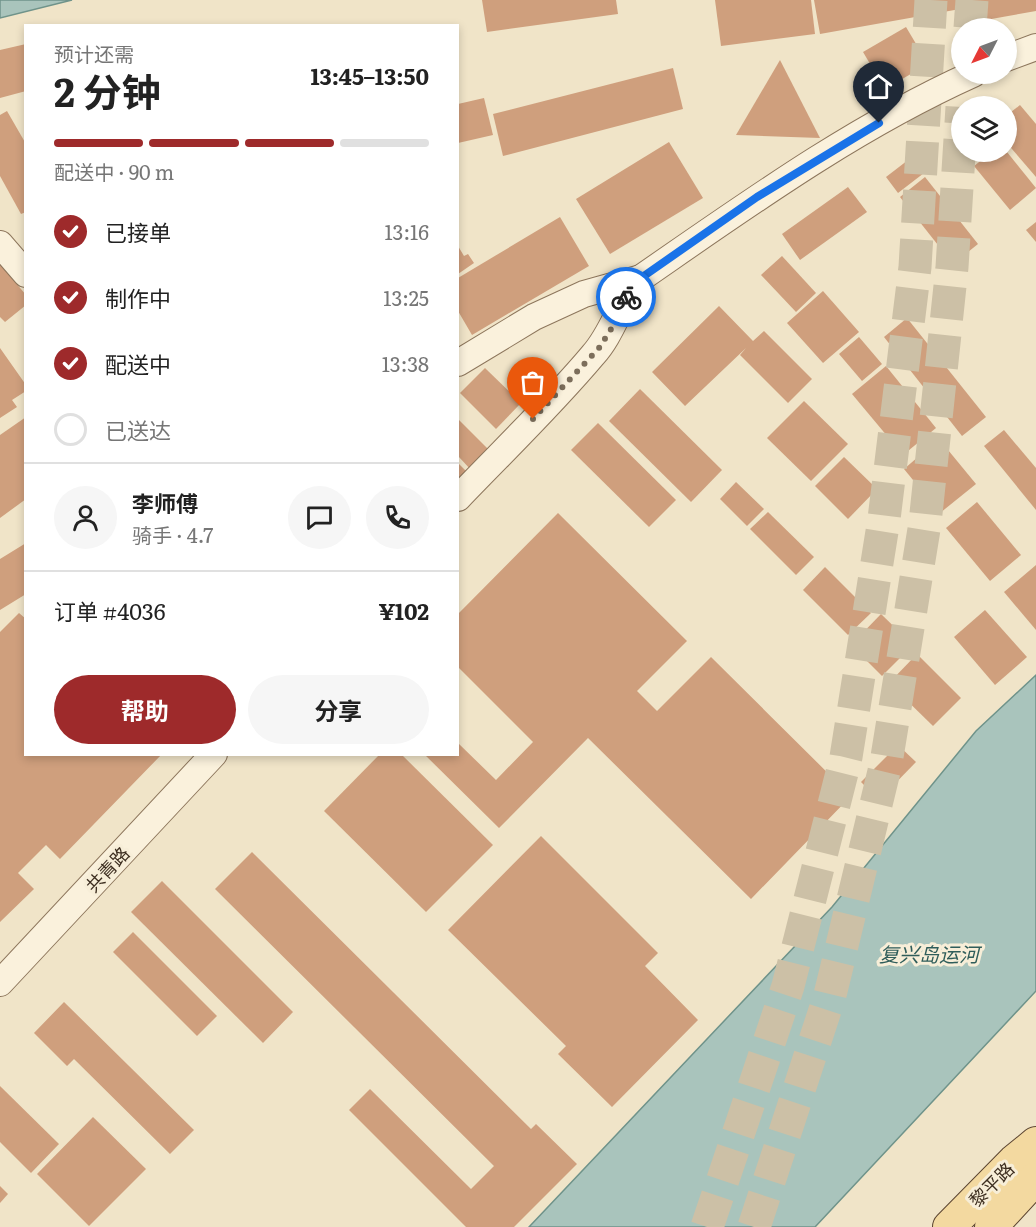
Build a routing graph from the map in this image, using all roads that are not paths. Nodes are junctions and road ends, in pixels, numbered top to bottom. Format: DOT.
graph roads {
  1 [pos="1036,48"];
  2 [pos="1017,54"];
  3 [pos="954,84"];
  4 [pos="0,244"];
  5 [pos="24,272"];
  6 [pos="641,278"];
  7 [pos="584,294"];
  8 [pos="611,330"];
  9 [pos="459,362"];
  10 [pos="459,497"];
  11 [pos="212,756"];
  12 [pos="0,983"];
  13 [pos="1036,1143"];
  14 [pos="1036,1178"];
  15 [pos="949,1227"];
  16 [pos="991,1227"];
  1 -- 2 [label="street"];
  3 -- 6 [label="street"];
  4 -- 5 [label="street"];
  6 -- 7 [label="street"];
  6 -- 8 [label="street"];
  7 -- 8 [label="street"];
  7 -- 9 [label="street"];
  8 -- 10 [label="street"];
  11 -- 12 [label="street, 共青路"];
  13 -- 15 [label="main road, 黎平路"];
  14 -- 16 [label="main road, 黎平路"];
}
